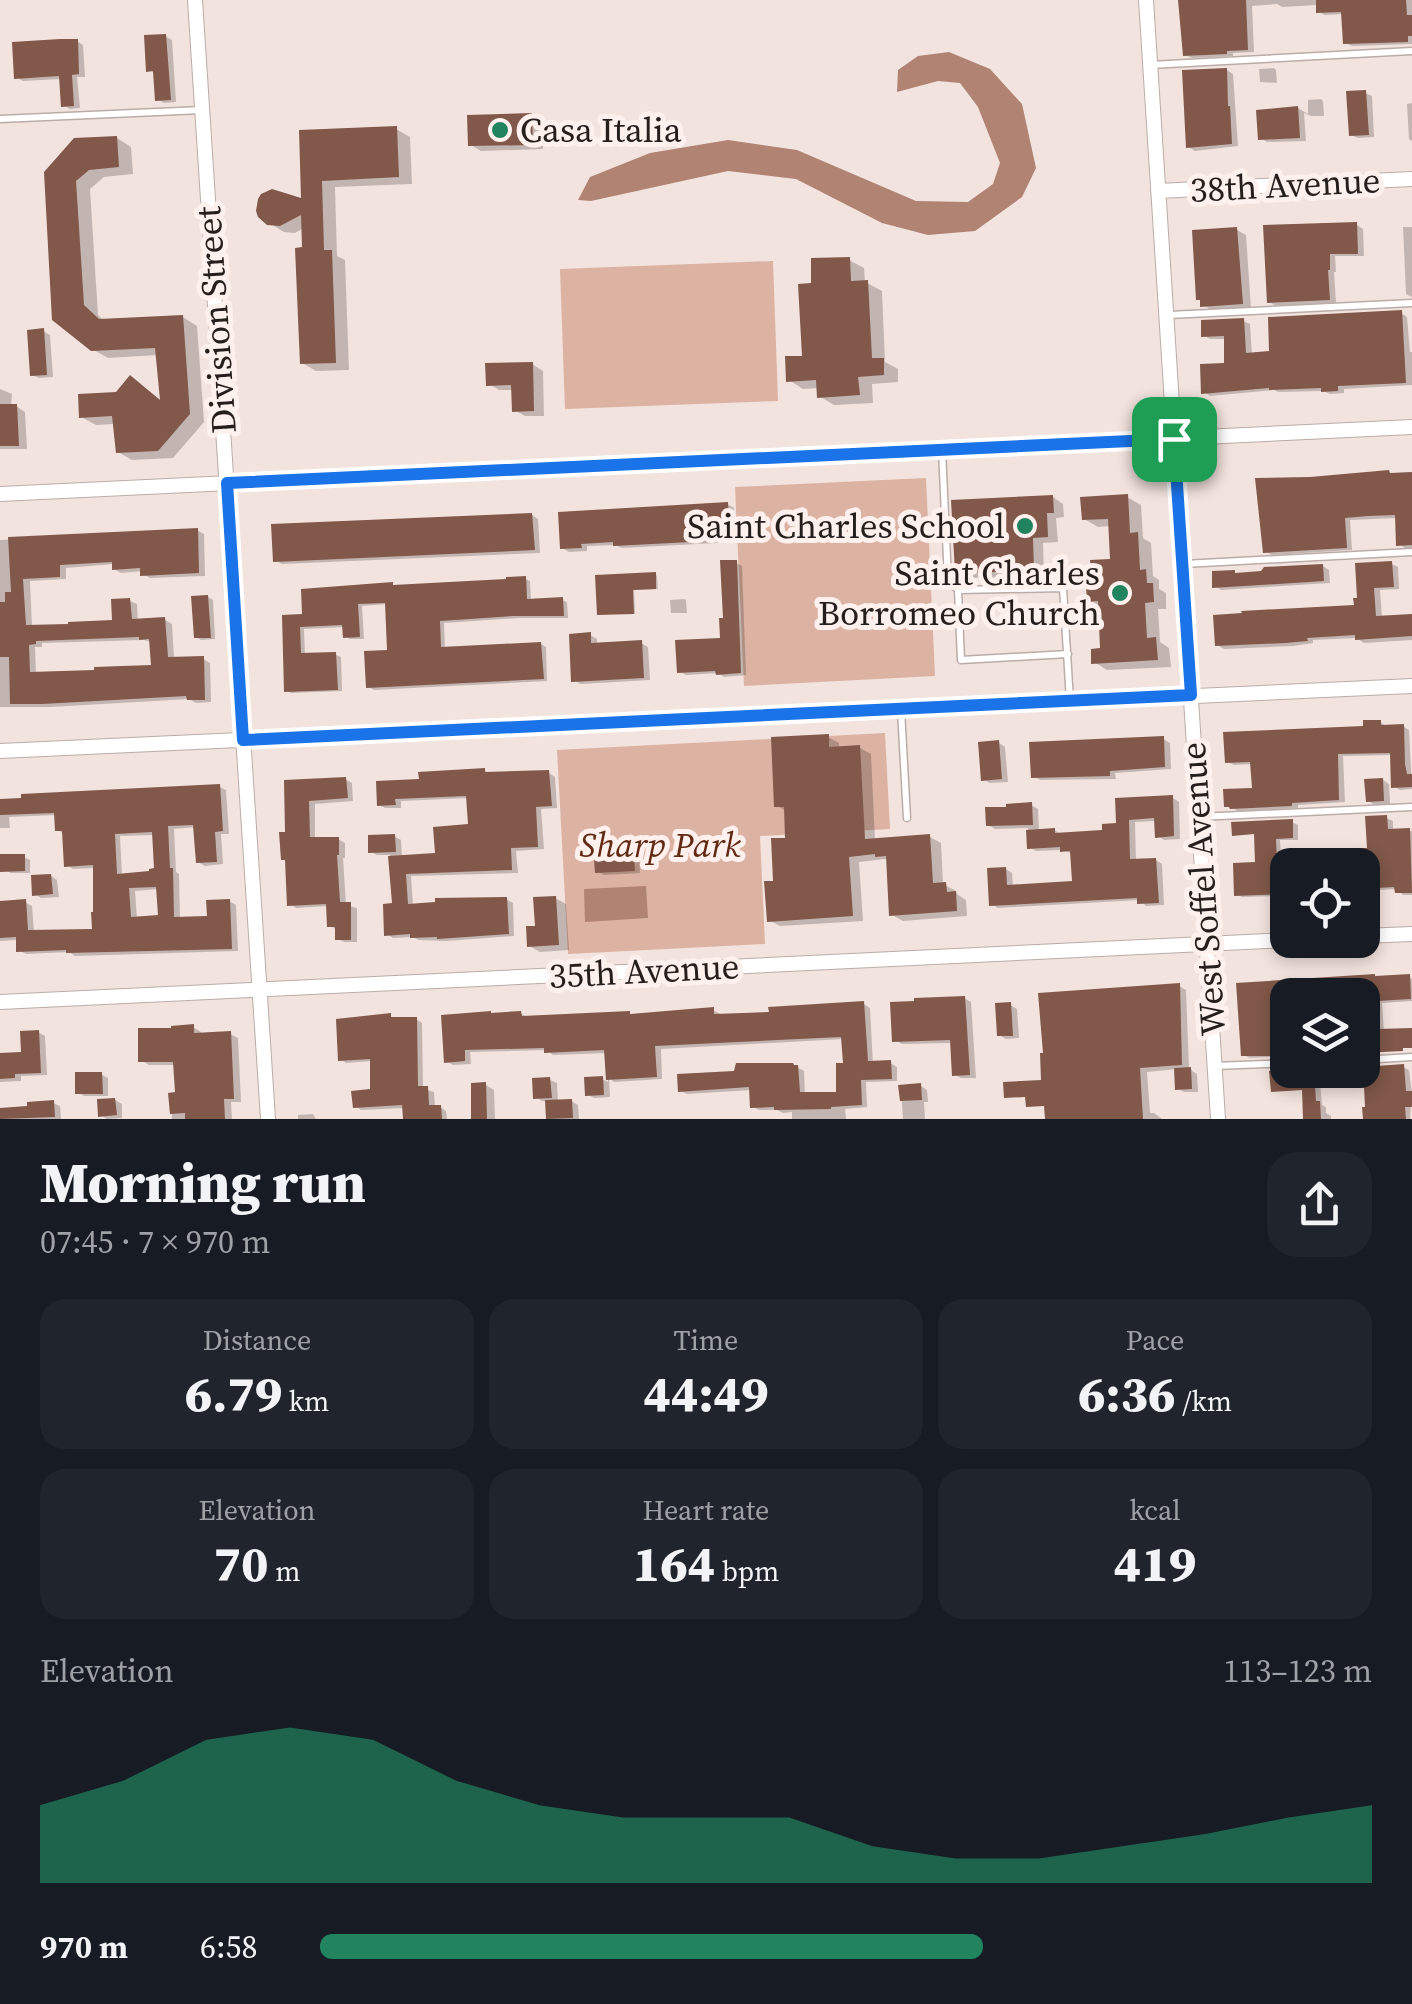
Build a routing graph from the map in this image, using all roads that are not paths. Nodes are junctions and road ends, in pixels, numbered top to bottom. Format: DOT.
graph roads {
  1 [pos="195,0"];
  2 [pos="1146,0"];
  3 [pos="1412,51"];
  4 [pos="1150,65"];
  5 [pos="202,110"];
  6 [pos="0,120"];
  7 [pos="1412,179"];
  8 [pos="1158,192"];
  9 [pos="1412,303"];
  10 [pos="1166,315"];
  11 [pos="1412,428"];
  12 [pos="1174,439"];
  13 [pos="942,450"];
  14 [pos="227,483"];
  15 [pos="0,494"];
  16 [pos="1412,552"];
  17 [pos="1182,564"];
  18 [pos="958,590"];
  19 [pos="1068,654"];
  20 [pos="1412,686"];
  21 [pos="1191,695"];
  22 [pos="1070,701"];
  23 [pos="901,709"];
  24 [pos="243,740"];
  25 [pos="0,751"];
  26 [pos="1412,807"];
  27 [pos="1198,817"];
  28 [pos="907,818"];
  29 [pos="1412,934"];
  30 [pos="1380,935"];
  31 [pos="1270,941"];
  32 [pos="1206,944"];
  33 [pos="259,990"];
  34 [pos="0,1002"];
  35 [pos="1412,1057"];
  36 [pos="1380,1059"];
  37 [pos="1270,1064"];
  38 [pos="1214,1066"];
  39 [pos="268,1119"];
  40 [pos="1218,1119"];
  1 -- 5 [label="street, Division Street"];
  2 -- 4 [label="street, West Soffel Avenue"];
  3 -- 4 [label="lane"];
  4 -- 8 [label="street, West Soffel Avenue"];
  5 -- 6 [label="lane"];
  5 -- 14 [label="street, Division Street"];
  7 -- 8 [label="street, 38th Avenue"];
  8 -- 10 [label="street, West Soffel Avenue"];
  9 -- 10 [label="lane"];
  10 -- 12 [label="street, West Soffel Avenue"];
  11 -- 12 [label="street"];
  12 -- 13 [label="street"];
  12 -- 17 [label="street, West Soffel Avenue"];
  13 -- 14 [label="street"];
  13 -- 18 [label="lane"];
  14 -- 15 [label="street"];
  14 -- 24 [label="street, Division Street"];
  16 -- 17 [label="lane"];
  17 -- 21 [label="street, West Soffel Avenue"];
  18 -- 19 [label="lane"];
  18 -- 19 [label="lane"];
  19 -- 22 [label="lane"];
  20 -- 21 [label="street"];
  21 -- 22 [label="street"];
  21 -- 27 [label="street, West Soffel Avenue"];
  22 -- 23 [label="street"];
  23 -- 24 [label="street"];
  23 -- 28 [label="lane"];
  24 -- 25 [label="street"];
  24 -- 33 [label="street, Division Street"];
  26 -- 27 [label="lane"];
  27 -- 32 [label="street, West Soffel Avenue"];
  29 -- 30 [label="street"];
  31 -- 32 [label="street, 35th Avenue"];
  32 -- 33 [label="street, 35th Avenue"];
  32 -- 38 [label="street, West Soffel Avenue"];
  33 -- 34 [label="street, 35th Avenue"];
  33 -- 39 [label="street, Division Street"];
  35 -- 36 [label="lane"];
  37 -- 38 [label="lane"];
  38 -- 40 [label="street, West Soffel Avenue"];
}
